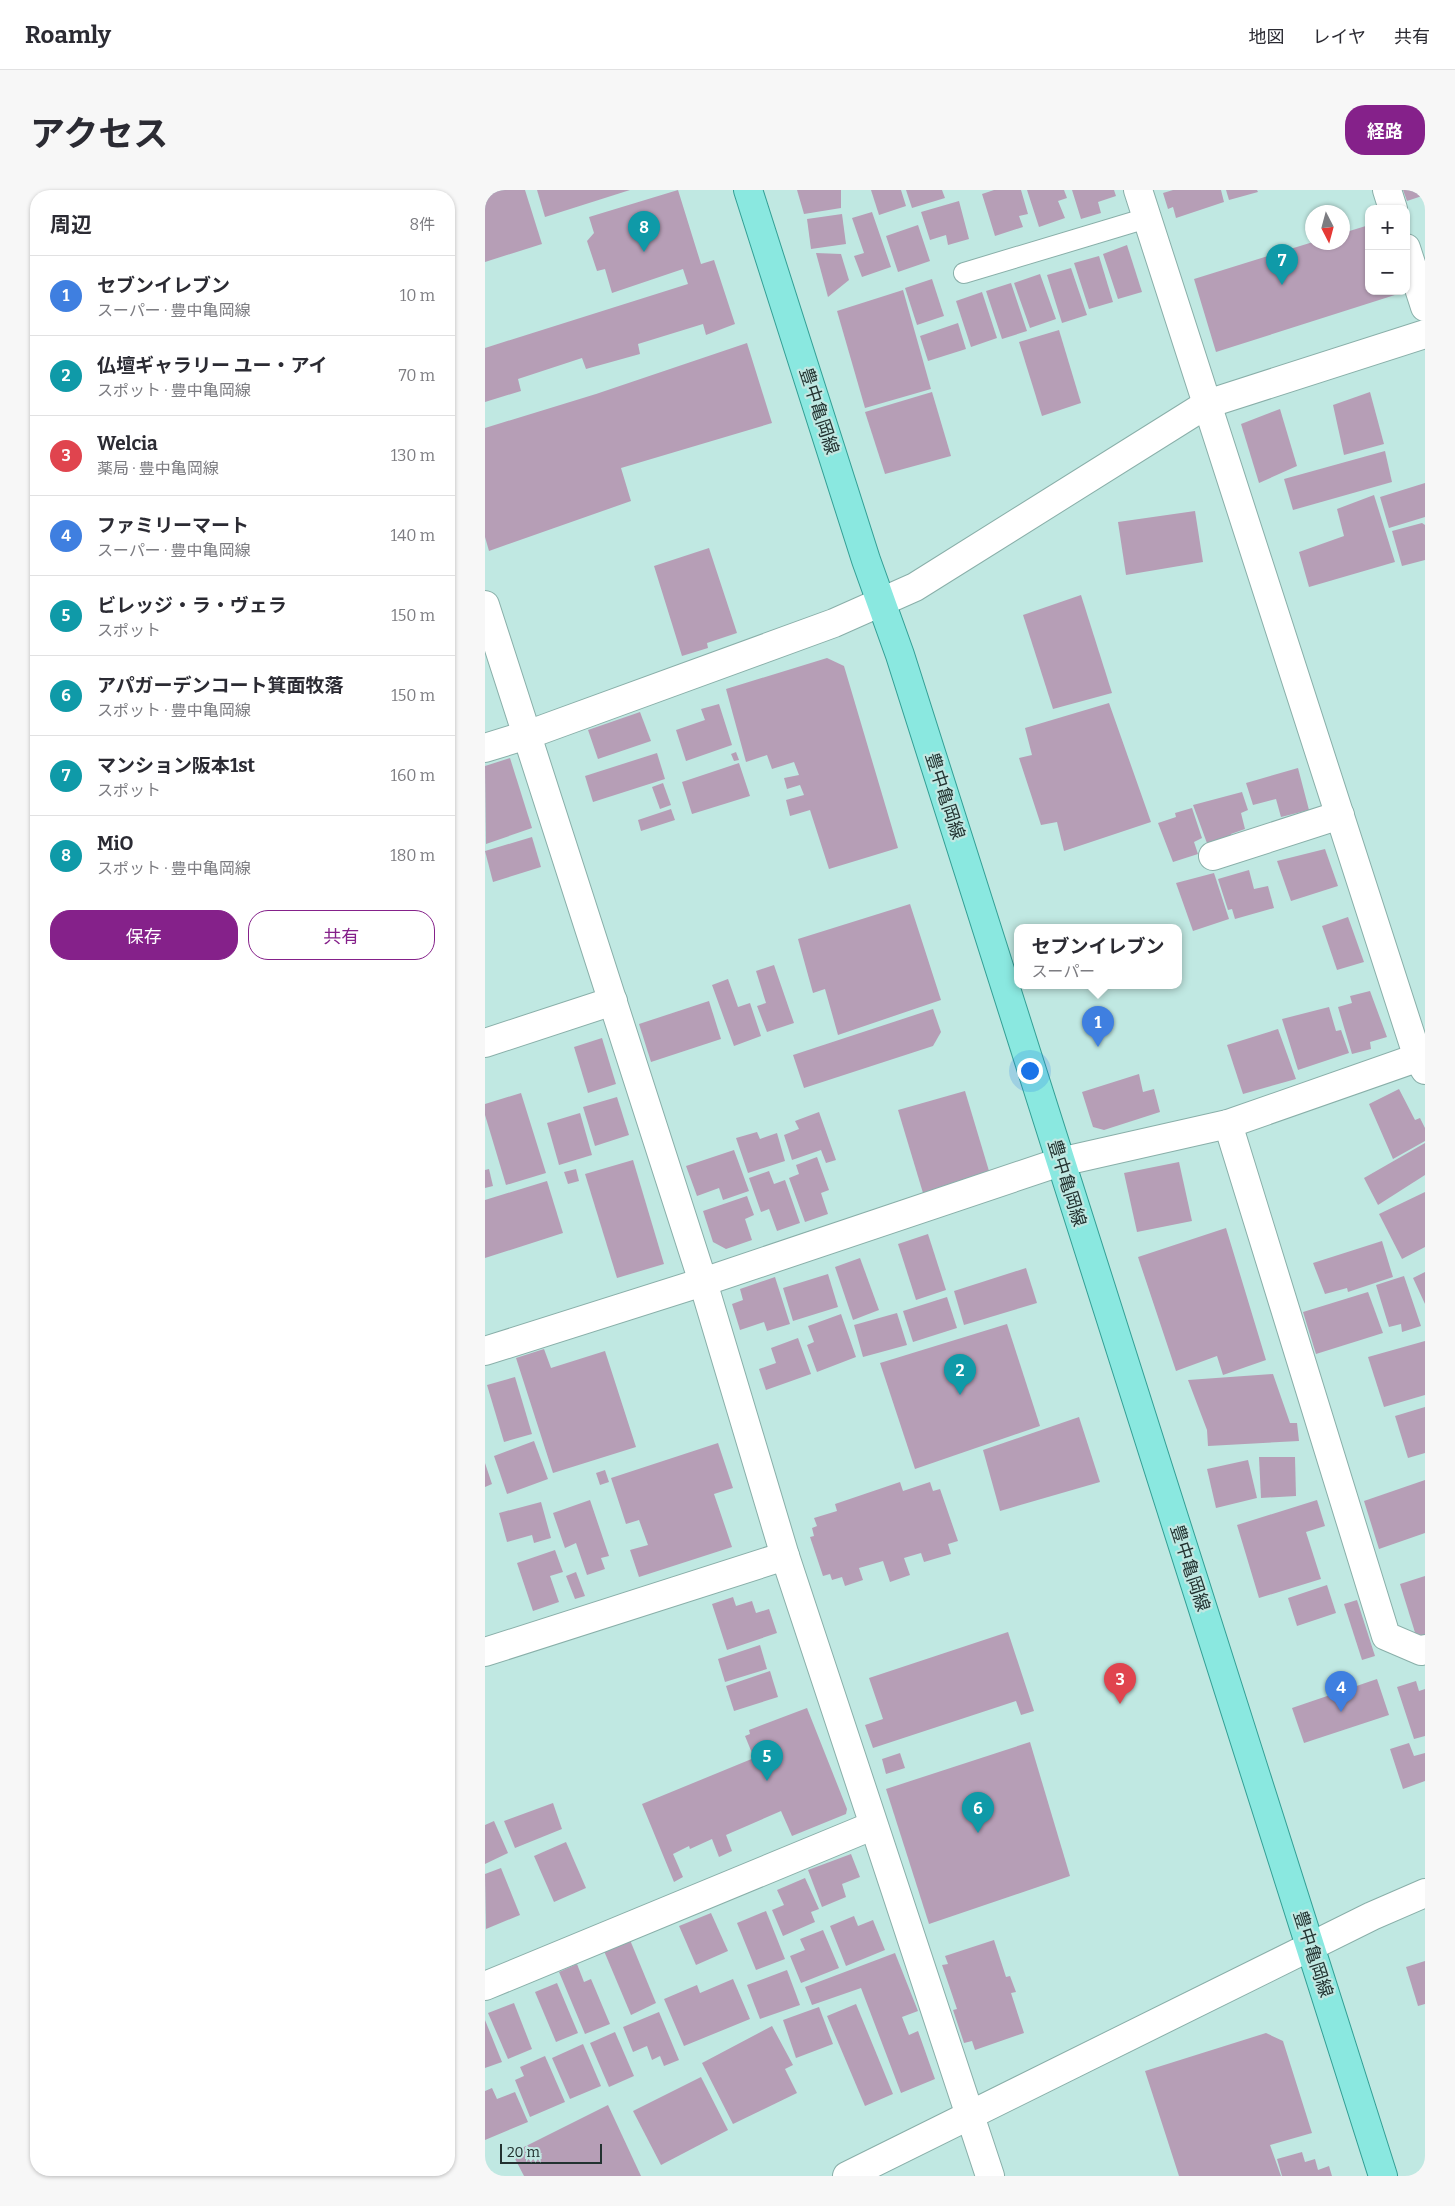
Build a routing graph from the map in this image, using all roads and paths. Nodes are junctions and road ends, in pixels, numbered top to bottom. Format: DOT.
graph roads {
  1 [pos="748,190"];
  2 [pos="1138,190"];
  3 [pos="1387,190"];
  4 [pos="1392,205"];
  5 [pos="1147,218"];
  6 [pos="1407,250"];
  7 [pos="964,273"];
  8 [pos="1425,307"];
  9 [pos="1425,334"];
  10 [pos="1207,404"];
  11 [pos="881,602"];
  12 [pos="485,605"];
  13 [pos="527,735"];
  14 [pos="485,748"];
  15 [pos="1340,816"];
  16 [pos="1213,856"];
  17 [pos="613,1001"];
  18 [pos="485,1043"];
  19 [pos="1423,1061"];
  20 [pos="1228,1124"];
  21 [pos="1060,1162"];
  22 [pos="703,1282"];
  23 [pos="485,1351"];
  24 [pos="785,1556"];
  25 [pos="1425,1649"];
  26 [pos="485,1652"];
  27 [pos="872,1826"];
  28 [pos="1425,1893"];
  29 [pos="1309,1948"];
  30 [pos="485,1986"];
  31 [pos="969,2116"];
  32 [pos="847,2176"];
  33 [pos="990,2176"];
  34 [pos="1383,2176"];
  1 -- 11 [label="main road, 豊中亀岡線"];
  2 -- 5 [label="street"];
  3 -- 4 [label="street"];
  5 -- 7 [label="lane"];
  5 -- 10 [label="street"];
  6 -- 8 [label="street"];
  9 -- 10 [label="street"];
  10 -- 11 [label="street"];
  10 -- 15 [label="street"];
  11 -- 13 [label="street"];
  11 -- 21 [label="main road, 豊中亀岡線"];
  12 -- 13 [label="street"];
  13 -- 14 [label="street"];
  13 -- 17 [label="street"];
  15 -- 16 [label="street"];
  15 -- 19 [label="street"];
  17 -- 18 [label="street"];
  17 -- 22 [label="street"];
  19 -- 20 [label="street"];
  20 -- 21 [label="street"];
  20 -- 25 [label="street"];
  21 -- 22 [label="street"];
  21 -- 29 [label="main road, 豊中亀岡線"];
  22 -- 23 [label="street"];
  22 -- 24 [label="street"];
  24 -- 26 [label="street"];
  24 -- 27 [label="street"];
  27 -- 30 [label="street"];
  27 -- 31 [label="street"];
  28 -- 29 [label="street"];
  29 -- 31 [label="street"];
  29 -- 34 [label="main road, 豊中亀岡線"];
  31 -- 32 [label="street"];
  31 -- 33 [label="street"];
}
